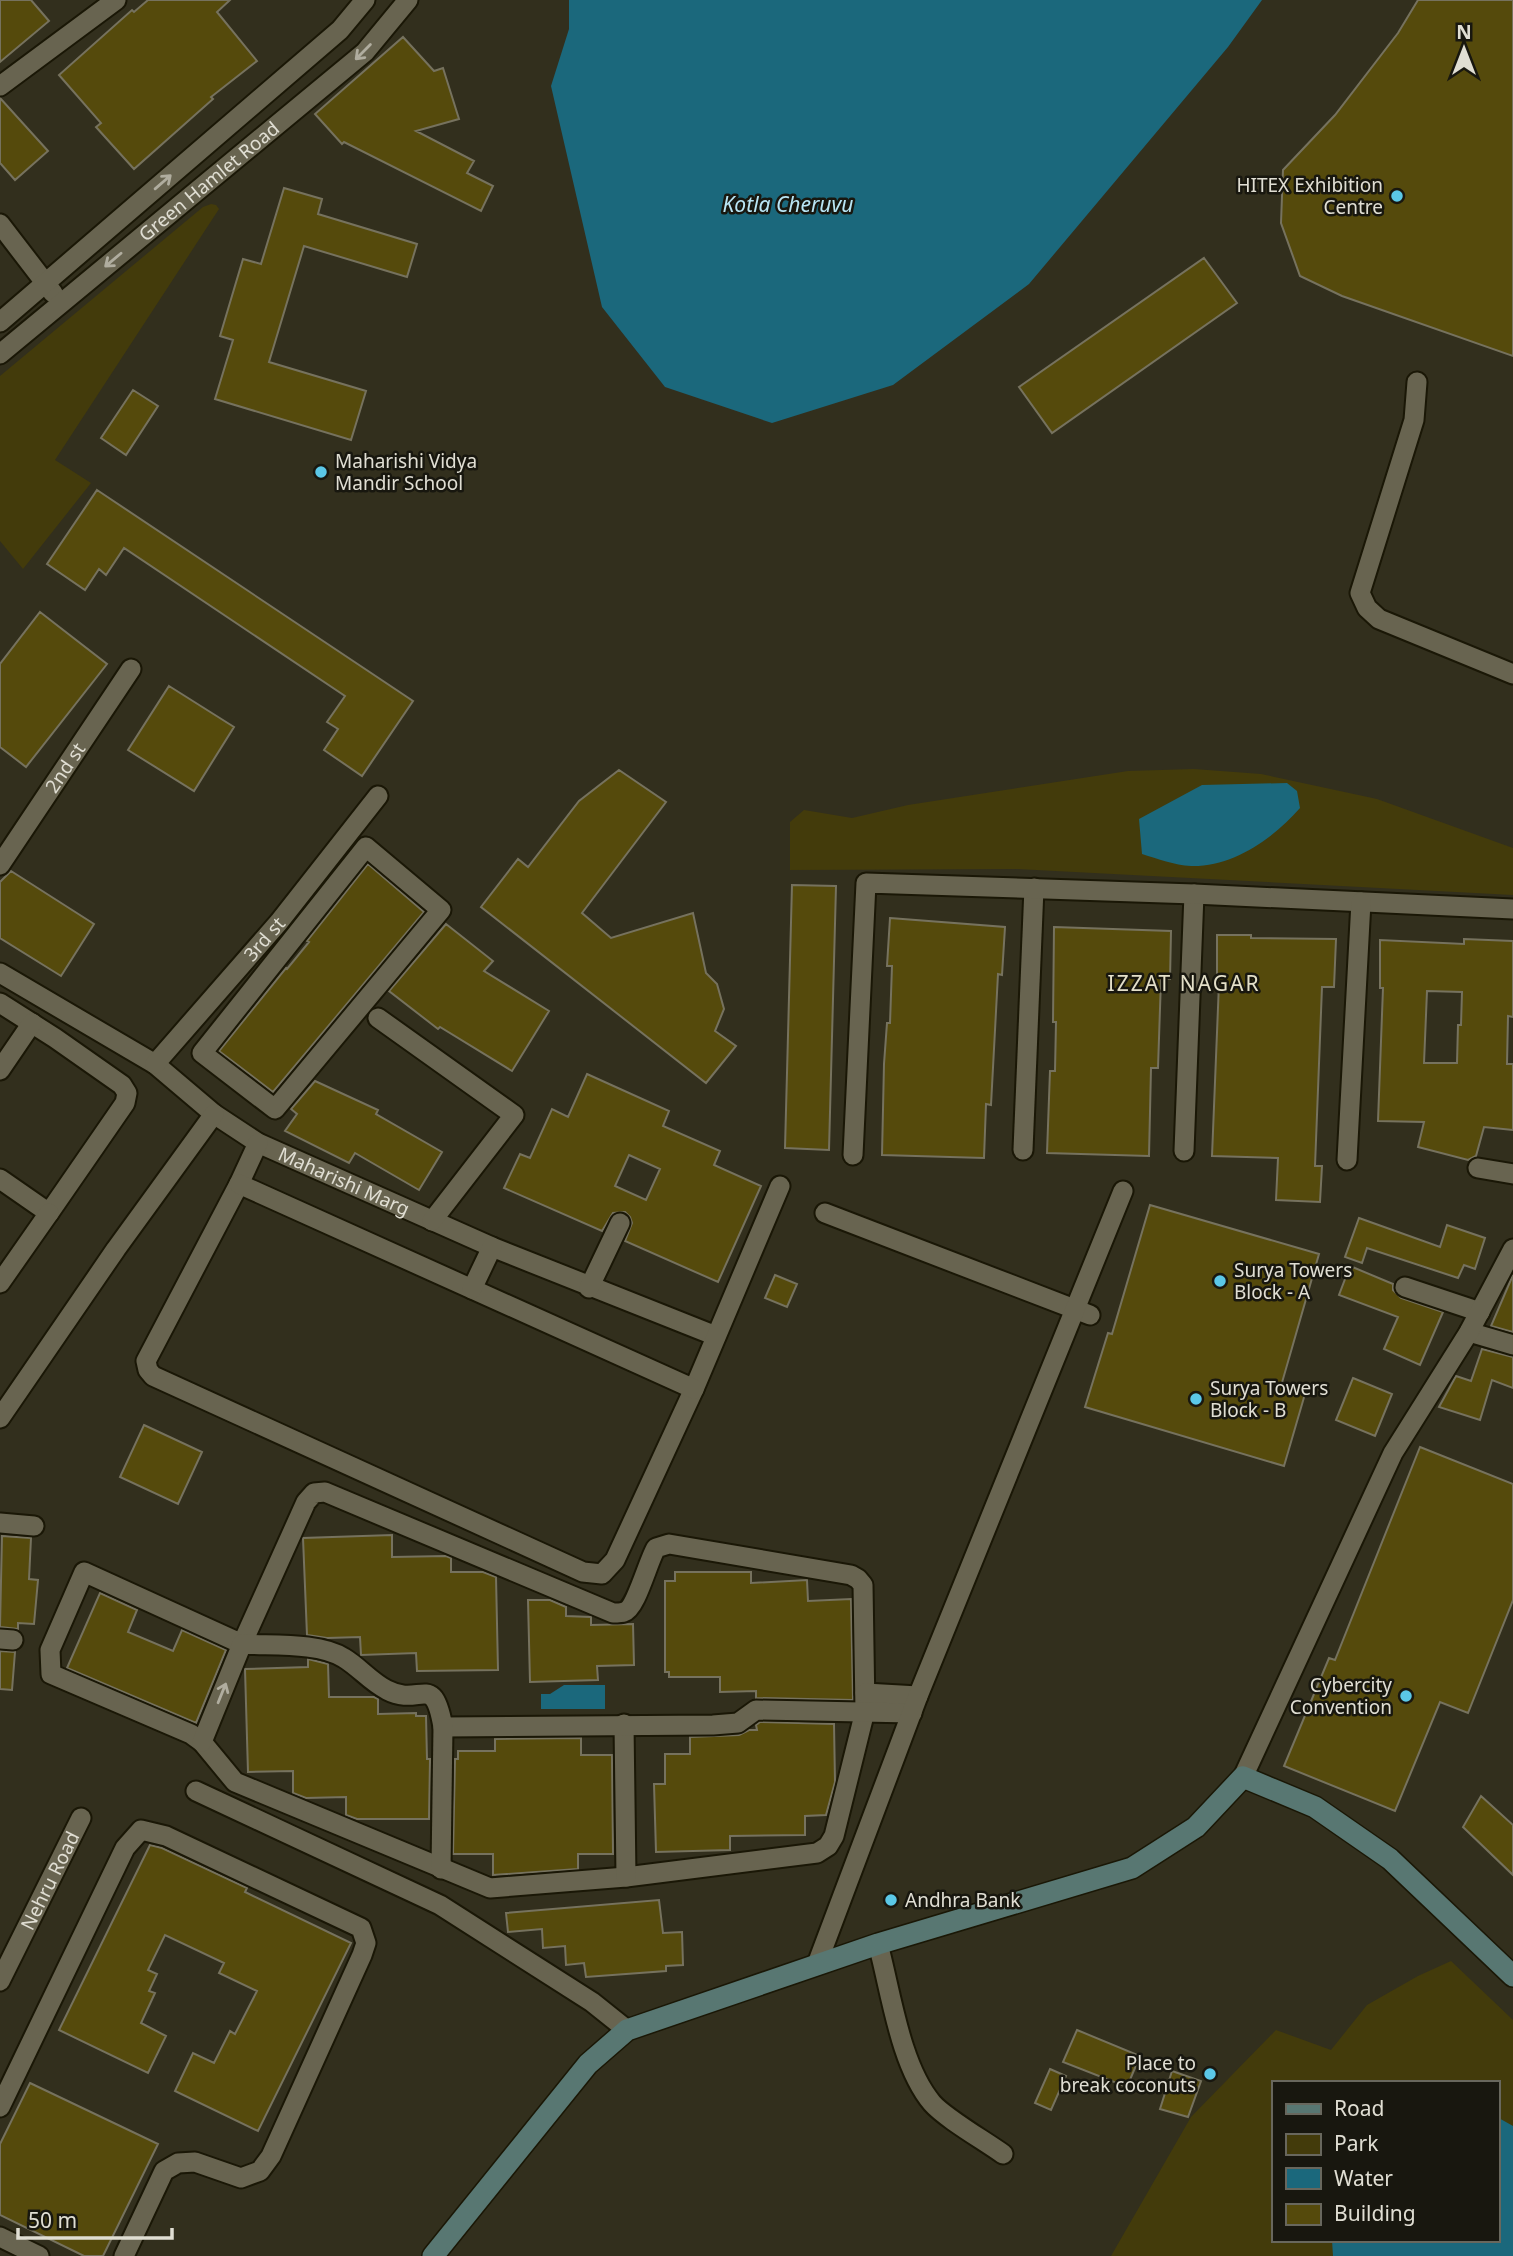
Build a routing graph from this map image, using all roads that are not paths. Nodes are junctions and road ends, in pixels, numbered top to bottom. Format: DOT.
graph roads {
  1 [pos="116,0"];
  2 [pos="365,0"];
  3 [pos="407,0"];
  4 [pos="0,86"];
  5 [pos="0,224"];
  6 [pos="45,284"];
  7 [pos="62,302"];
  8 [pos="0,322"];
  9 [pos="0,354"];
  10 [pos="1417,382"];
  11 [pos="131,669"];
  12 [pos="1513,674"];
  13 [pos="372,803"];
  14 [pos="0,865"];
  15 [pos="1034,888"];
  16 [pos="1194,894"];
  17 [pos="1361,902"];
  18 [pos="1513,909"];
  19 [pos="274,927"];
  20 [pos="291,941"];
  21 [pos="0,973"];
  22 [pos="30,991"];
  23 [pos="7,1008"];
  24 [pos="68,1014"];
  25 [pos="378,1018"];
  26 [pos="32,1023"];
  27 [pos="55,1038"];
  28 [pos="155,1063"];
  29 [pos="0,1070"];
  30 [pos="215,1114"];
  31 [pos="258,1143"];
  32 [pos="1023,1150"];
  33 [pos="1184,1151"];
  34 [pos="853,1155"];
  35 [pos="1347,1160"];
  36 [pos="1478,1168"];
  37 [pos="1513,1174"];
  38 [pos="0,1179"];
  39 [pos="239,1184"];
  40 [pos="780,1186"];
  41 [pos="1123,1191"];
  42 [pos="49,1213"];
  43 [pos="825,1213"];
  44 [pos="432,1221"];
  45 [pos="620,1223"];
  46 [pos="492,1247"];
  47 [pos="1513,1249"];
  48 [pos="7,1259"];
  49 [pos="0,1283"];
  50 [pos="1405,1286"];
  51 [pos="589,1287"];
  52 [pos="472,1289"];
  53 [pos="1083,1312"];
  54 [pos="1480,1312"];
  55 [pos="1469,1332"];
  56 [pos="716,1336"];
  57 [pos="1513,1345"];
  58 [pos="694,1389"];
  59 [pos="0,1418"];
  60 [pos="0,1523"];
  61 [pos="34,1526"];
  62 [pos="242,1644"];
  63 [pos="865,1702"];
  64 [pos="915,1704"];
  65 [pos="624,1724"];
  66 [pos="443,1727"];
  67 [pos="202,1742"];
  68 [pos="1243,1777"];
  69 [pos="196,1791"];
  70 [pos="80,1818"];
  71 [pos="441,1868"];
  72 [pos="626,1877"];
  73 [pos="878,1944"];
  74 [pos="817,1964"];
  75 [pos="1513,1976"];
  76 [pos="0,1982"];
  77 [pos="627,2030"];
  78 [pos="0,2107"];
  79 [pos="1003,2154"];
  80 [pos="3,2245"];
  81 [pos="39,2256"];
  82 [pos="124,2256"];
  83 [pos="433,2256"];
  1 -- 4 [label="street"];
  6 -- 2 [label="street, Green Hamlet Road, one-way"];
  3 -- 7 [label="street, Green Hamlet Road, one-way"];
  5 -- 6 [label="street"];
  6 -- 7 [label="street"];
  6 -- 8 [label="street, Green Hamlet Road"];
  7 -- 9 [label="street, Green Hamlet Road"];
  10 -- 12 [label="street"];
  11 -- 14 [label="street, 2nd st"];
  13 -- 19 [label="street, 3rd st"];
  15 -- 16 [label="street"];
  15 -- 32 [label="street"];
  15 -- 34 [label="street"];
  16 -- 17 [label="street"];
  16 -- 33 [label="street"];
  17 -- 18 [label="street"];
  17 -- 35 [label="street"];
  19 -- 20 [label="street"];
  19 -- 28 [label="street, 3rd st"];
  20 -- 20 [label="street"];
  21 -- 22 [label="street, Maharishi Marg"];
  22 -- 23 [label="street"];
  22 -- 24 [label="street, Maharishi Marg"];
  23 -- 26 [label="street"];
  24 -- 27 [label="street"];
  24 -- 28 [label="street, Maharishi Marg"];
  25 -- 44 [label="street"];
  26 -- 27 [label="street"];
  26 -- 29 [label="street"];
  27 -- 42 [label="street"];
  28 -- 30 [label="street, Maharishi Marg"];
  30 -- 31 [label="street, Maharishi Marg"];
  30 -- 59 [label="street"];
  31 -- 39 [label="street"];
  31 -- 44 [label="street, Maharishi Marg"];
  36 -- 37 [label="street"];
  38 -- 42 [label="street"];
  39 -- 52 [label="street"];
  39 -- 58 [label="street"];
  40 -- 56 [label="street"];
  41 -- 53 [label="street"];
  42 -- 48 [label="street"];
  43 -- 53 [label="street"];
  44 -- 46 [label="street, Maharishi Marg"];
  45 -- 51 [label="street"];
  46 -- 51 [label="street, Maharishi Marg"];
  46 -- 52 [label="street"];
  47 -- 54 [label="street"];
  48 -- 49 [label="street"];
  50 -- 54 [label="street"];
  51 -- 56 [label="street, Maharishi Marg"];
  52 -- 58 [label="street"];
  53 -- 64 [label="street"];
  54 -- 55 [label="street"];
  55 -- 57 [label="street"];
  55 -- 68 [label="street"];
  56 -- 58 [label="street"];
  60 -- 61 [label="street"];
  62 -- 63 [label="street"];
  62 -- 66 [label="street"];
  67 -- 62 [label="street, one-way"];
  62 -- 67 [label="street"];
  63 -- 64 [label="street"];
  63 -- 65 [label="street"];
  63 -- 72 [label="street"];
  64 -- 74 [label="street"];
  65 -- 66 [label="street"];
  65 -- 72 [label="street"];
  66 -- 71 [label="street"];
  67 -- 71 [label="street"];
  68 -- 73 [label="street"];
  68 -- 75 [label="street"];
  69 -- 77 [label="street"];
  70 -- 76 [label="street, Nehru Road"];
  71 -- 72 [label="street"];
  73 -- 74 [label="street"];
  73 -- 79 [label="street"];
  74 -- 77 [label="street"];
  77 -- 83 [label="street"];
  78 -- 82 [label="street"];
  80 -- 81 [label="street"];
}
